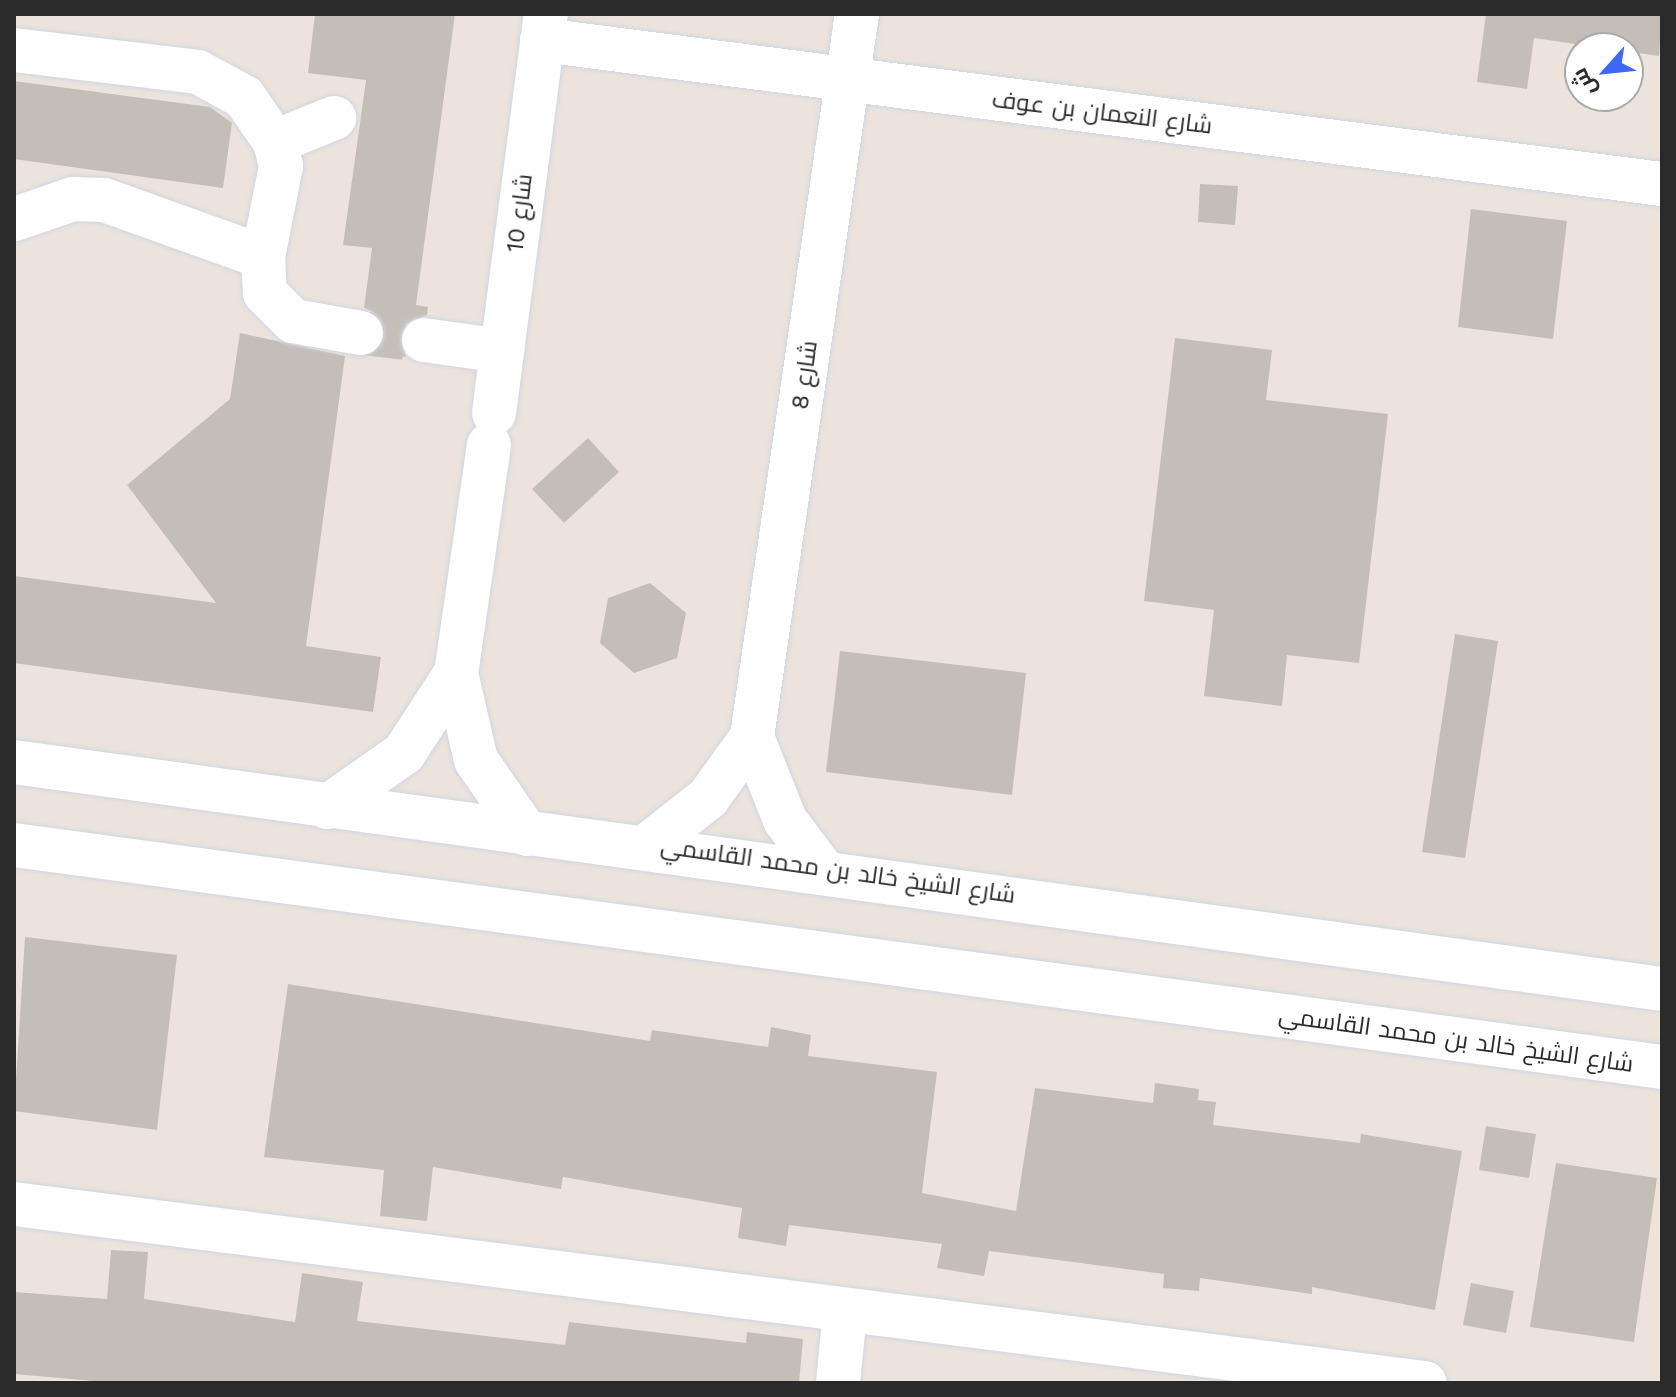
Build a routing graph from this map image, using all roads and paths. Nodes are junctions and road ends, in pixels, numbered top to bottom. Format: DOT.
graph roads {
  1 [pos="857,14"];
  2 [pos="544,27"];
  3 [pos="14,50"];
  4 [pos="848,81"];
  5 [pos="334,118"];
  6 [pos="275,142"];
  7 [pos="1662,184"];
  8 [pos="15,219"];
  9 [pos="263,257"];
  10 [pos="361,333"];
  11 [pos="424,340"];
  12 [pos="502,351"];
  13 [pos="456,673"];
  14 [pos="752,737"];
  15 [pos="14,762"];
  16 [pos="327,807"];
  17 [pos="527,834"];
  18 [pos="14,845"];
  19 [pos="648,845"];
  20 [pos="821,868"];
  21 [pos="1662,989"];
  22 [pos="1662,1067"];
  23 [pos="14,1204"];
  24 [pos="845,1312"];
  25 [pos="838,1383"];
  26 [pos="1425,1383"];
  1 -- 4 [label="street, شارع 8"];
  2 -- 4 [label="street, شارع النعمان بن عوف"];
  2 -- 12 [label="street, شارع 10"];
  3 -- 6 [label="street"];
  4 -- 7 [label="street, شارع النعمان بن عوف"];
  4 -- 14 [label="street, شارع 8"];
  5 -- 6 [label="street"];
  6 -- 9 [label="street"];
  8 -- 9 [label="street"];
  9 -- 10 [label="street"];
  11 -- 12 [label="street"];
  12 -- 13 [label="street, شارع 10"];
  13 -- 16 [label="street, شارع 10"];
  13 -- 17 [label="street, شارع 10"];
  14 -- 19 [label="street, شارع 8"];
  14 -- 20 [label="street"];
  15 -- 16 [label="street, شارع الشيخ خالد بن محمد القاسمي"];
  16 -- 17 [label="street, شارع الشيخ خالد بن محمد القاسمي"];
  17 -- 19 [label="street, شارع الشيخ خالد بن محمد القاسمي"];
  18 -- 22 [label="street, شارع الشيخ خالد بن محمد القاسمي"];
  19 -- 20 [label="street, شارع الشيخ خالد بن محمد القاسمي"];
  20 -- 21 [label="street, شارع الشيخ خالد بن محمد القاسمي"];
  23 -- 24 [label="street"];
  24 -- 25 [label="street"];
  24 -- 26 [label="street"];
}
